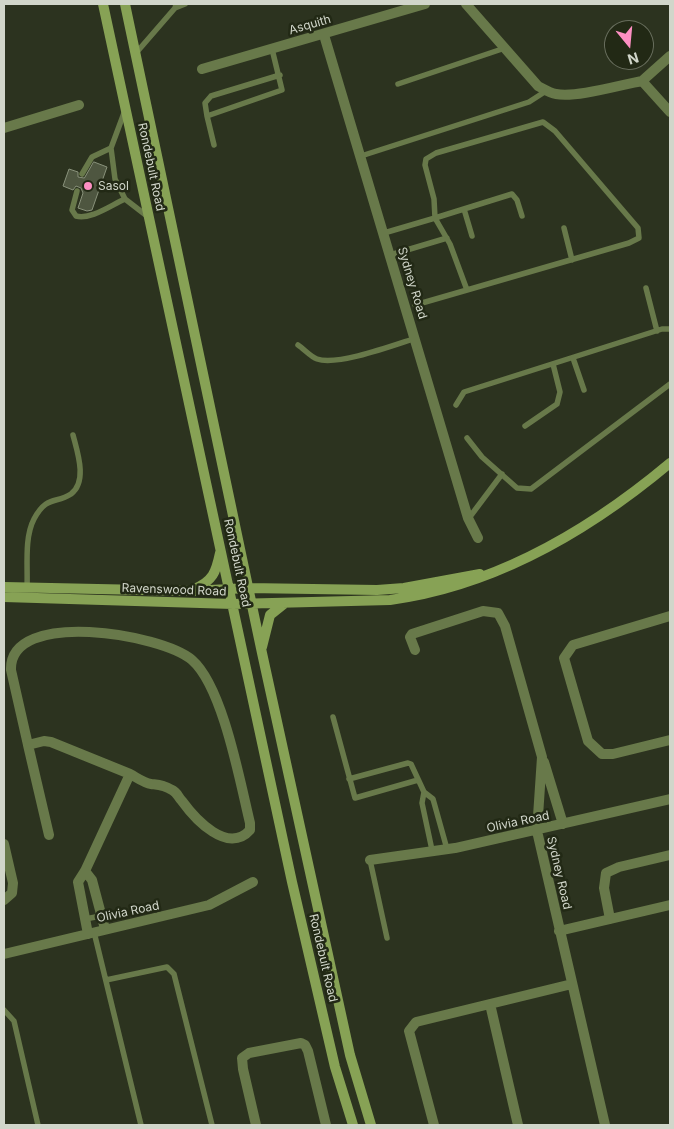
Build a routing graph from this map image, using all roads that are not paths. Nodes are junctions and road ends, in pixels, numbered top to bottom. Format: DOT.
graph roads {
  1 [pos="102,4"];
  2 [pos="125,4"];
  3 [pos="184,4"];
  4 [pos="425,4"];
  5 [pos="466,4"];
  6 [pos="175,6"];
  7 [pos="324,35"];
  8 [pos="505,48"];
  9 [pos="272,49"];
  10 [pos="136,52"];
  11 [pos="670,56"];
  12 [pos="202,69"];
  13 [pos="280,75"];
  14 [pos="642,81"];
  15 [pos="398,84"];
  16 [pos="546,91"];
  17 [pos="79,105"];
  18 [pos="126,110"];
  19 [pos="670,112"];
  20 [pos="207,116"];
  21 [pos="4,128"];
  22 [pos="214,145"];
  23 [pos="111,148"];
  24 [pos="360,156"];
  25 [pos="82,174"];
  26 [pos="77,191"];
  27 [pos="125,199"];
  28 [pos="464,209"];
  29 [pos="522,216"];
  30 [pos="149,218"];
  31 [pos="435,218"];
  32 [pos="564,228"];
  33 [pos="384,233"];
  34 [pos="472,236"];
  35 [pos="447,238"];
  36 [pos="390,255"];
  37 [pos="572,260"];
  38 [pos="646,288"];
  39 [pos="467,290"];
  40 [pos="415,305"];
  41 [pos="670,329"];
  42 [pos="657,331"];
  43 [pos="416,338"];
  44 [pos="298,346"];
  45 [pos="574,358"];
  46 [pos="554,364"];
  47 [pos="670,384"];
  48 [pos="584,390"];
  49 [pos="456,405"];
  50 [pos="525,426"];
  51 [pos="73,435"];
  52 [pos="467,438"];
  53 [pos="670,463"];
  54 [pos="502,474"];
  55 [pos="468,518"];
  56 [pos="478,538"];
  57 [pos="221,550"];
  58 [pos="489,574"];
  59 [pos="4,587"];
  60 [pos="248,588"];
  61 [pos="230,589"];
  62 [pos="191,591"];
  63 [pos="26,593"];
  64 [pos="4,598"];
  65 [pos="288,602"];
  66 [pos="233,604"];
  67 [pos="251,604"];
  68 [pos="670,616"];
  69 [pos="415,650"];
  70 [pos="262,653"];
  71 [pos="333,716"];
  72 [pos="670,740"];
  73 [pos="28,746"];
  74 [pos="542,757"];
  75 [pos="130,774"];
  76 [pos="349,779"];
  77 [pos="418,780"];
  78 [pos="424,792"];
  79 [pos="670,799"];
  80 [pos="563,824"];
  81 [pos="537,831"];
  82 [pos="49,834"];
  83 [pos="4,844"];
  84 [pos="447,849"];
  85 [pos="432,850"];
  86 [pos="670,855"];
  87 [pos="370,860"];
  88 [pos="85,871"];
  89 [pos="253,882"];
  90 [pos="4,900"];
  91 [pos="670,905"];
  92 [pos="101,916"];
  93 [pos="85,919"];
  94 [pos="610,919"];
  95 [pos="559,931"];
  96 [pos="96,932"];
  97 [pos="387,938"];
  98 [pos="4,954"];
  99 [pos="106,980"];
  100 [pos="572,984"];
  101 [pos="490,1004"];
  102 [pos="4,1010"];
  103 [pos="38,1125"];
  104 [pos="141,1125"];
  105 [pos="212,1125"];
  106 [pos="256,1125"];
  107 [pos="326,1125"];
  108 [pos="353,1125"];
  109 [pos="372,1125"];
  110 [pos="434,1125"];
  111 [pos="518,1125"];
  112 [pos="605,1125"];
  1 -- 18 [label="main road, Rondebult Road"];
  2 -- 10 [label="main road, Rondebult Road"];
  3 -- 6 [label="lane"];
  4 -- 7 [label="street, Asquith"];
  5 -- 8 [label="street"];
  6 -- 10 [label="lane"];
  7 -- 9 [label="street, Asquith"];
  7 -- 24 [label="street, Sydney Road"];
  8 -- 15 [label="lane"];
  8 -- 16 [label="street"];
  9 -- 12 [label="street, Asquith"];
  9 -- 13 [label="lane"];
  10 -- 60 [label="main road, Rondebult Road"];
  11 -- 14 [label="street"];
  13 -- 20 [label="lane"];
  13 -- 20 [label="lane"];
  14 -- 16 [label="street"];
  14 -- 19 [label="street"];
  16 -- 24 [label="lane"];
  17 -- 21 [label="street"];
  18 -- 23 [label="lane"];
  18 -- 30 [label="main road, Rondebult Road"];
  20 -- 22 [label="lane"];
  23 -- 25 [label="lane"];
  23 -- 27 [label="lane"];
  24 -- 33 [label="street, Sydney Road"];
  26 -- 27 [label="lane"];
  27 -- 30 [label="lane"];
  28 -- 29 [label="lane"];
  28 -- 31 [label="lane"];
  28 -- 34 [label="lane"];
  30 -- 57 [label="main road, Rondebult Road"];
  31 -- 33 [label="lane"];
  31 -- 35 [label="lane"];
  31 -- 37 [label="lane"];
  32 -- 37 [label="lane"];
  33 -- 36 [label="street, Sydney Road"];
  35 -- 36 [label="lane"];
  35 -- 39 [label="lane"];
  36 -- 43 [label="street, Sydney Road"];
  37 -- 39 [label="lane"];
  38 -- 42 [label="lane"];
  39 -- 40 [label="lane"];
  41 -- 42 [label="lane"];
  42 -- 45 [label="lane"];
  43 -- 44 [label="lane"];
  43 -- 55 [label="street, Sydney Road"];
  45 -- 46 [label="lane"];
  45 -- 48 [label="lane"];
  46 -- 49 [label="lane"];
  46 -- 50 [label="lane"];
  47 -- 54 [label="lane"];
  51 -- 63 [label="lane"];
  52 -- 54 [label="lane"];
  53 -- 58 [label="main road, Ravenswood Road"];
  54 -- 55 [label="lane"];
  55 -- 56 [label="street, Sydney Road"];
  57 -- 61 [label="main road, Rondebult Road"];
  57 -- 62 [label="main road"];
  58 -- 60 [label="main road, Ravenswood Road"];
  58 -- 65 [label="main road, Ravenswood Road"];
  59 -- 63 [label="main road, Ravenswood Road"];
  60 -- 61 [label="main road, Ravenswood Road"];
  60 -- 67 [label="main road, Rondebult Road"];
  61 -- 62 [label="main road, Ravenswood Road"];
  61 -- 66 [label="main road, Rondebult Road"];
  62 -- 63 [label="main road, Ravenswood Road"];
  63 -- 64 [label="main road, Ravenswood Road"];
  63 -- 66 [label="main road, Ravenswood Road"];
  65 -- 67 [label="main road, Ravenswood Road"];
  65 -- 70 [label="main road"];
  66 -- 67 [label="main road, Ravenswood Road"];
  66 -- 108 [label="main road, Rondebult Road"];
  67 -- 70 [label="main road, Rondebult Road"];
  68 -- 72 [label="street"];
  69 -- 74 [label="street, Sydney Road"];
  70 -- 109 [label="main road, Rondebult Road"];
  71 -- 76 [label="lane"];
  73 -- 75 [label="street"];
  73 -- 75 [label="street"];
  73 -- 82 [label="street"];
  74 -- 80 [label="street"];
  74 -- 81 [label="street, Sydney Road"];
  75 -- 88 [label="street"];
  76 -- 77 [label="lane"];
  76 -- 77 [label="lane"];
  77 -- 78 [label="lane"];
  78 -- 84 [label="lane"];
  78 -- 85 [label="lane"];
  79 -- 80 [label="street, Olivia Road"];
  80 -- 81 [label="street, Olivia Road"];
  81 -- 84 [label="street, Olivia Road"];
  81 -- 95 [label="street, Sydney Road"];
  83 -- 90 [label="street"];
  84 -- 85 [label="street, Olivia Road"];
  85 -- 87 [label="street, Olivia Road"];
  86 -- 94 [label="street"];
  87 -- 97 [label="lane"];
  88 -- 92 [label="street"];
  88 -- 93 [label="street"];
  89 -- 96 [label="street, Olivia Road"];
  91 -- 94 [label="street"];
  92 -- 93 [label="lane"];
  92 -- 96 [label="street"];
  93 -- 96 [label="street"];
  94 -- 95 [label="street"];
  95 -- 100 [label="street, Sydney Road"];
  96 -- 98 [label="street, Olivia Road"];
  96 -- 99 [label="lane"];
  99 -- 104 [label="lane"];
  99 -- 105 [label="lane"];
  100 -- 101 [label="street"];
  100 -- 112 [label="street, Sydney Road"];
  101 -- 110 [label="street"];
  101 -- 111 [label="street"];
  102 -- 103 [label="lane"];
  106 -- 107 [label="street"];
}
